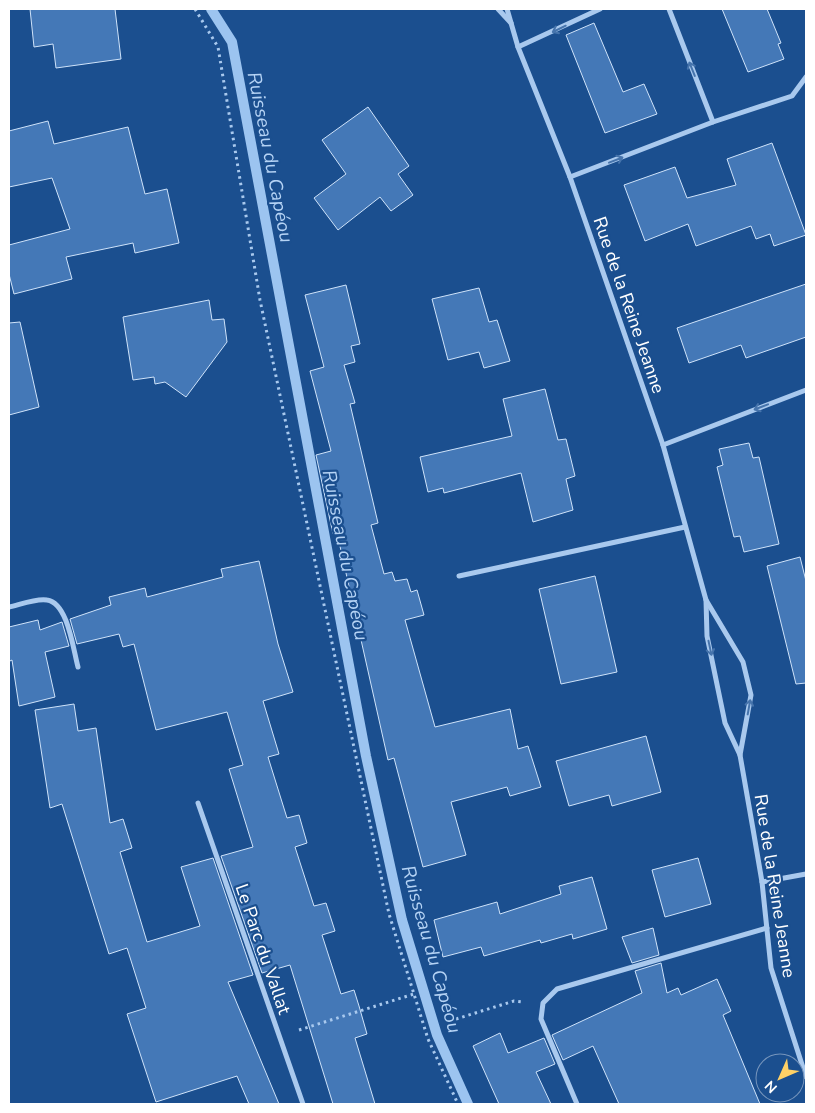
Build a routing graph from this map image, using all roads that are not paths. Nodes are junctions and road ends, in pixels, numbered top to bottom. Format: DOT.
graph roads {
  1 [pos="498,9"];
  2 [pos="508,9"];
  3 [pos="600,9"];
  4 [pos="669,9"];
  5 [pos="511,23"];
  6 [pos="518,47"];
  7 [pos="806,76"];
  8 [pos="714,122"];
  9 [pos="570,177"];
  10 [pos="806,390"];
  11 [pos="663,445"];
  12 [pos="685,528"];
  13 [pos="459,576"];
  14 [pos="706,600"];
  15 [pos="9,607"];
  16 [pos="78,667"];
  17 [pos="740,755"];
  18 [pos="198,803"];
  19 [pos="806,874"];
  20 [pos="762,882"];
  21 [pos="767,928"];
  22 [pos="806,1077"];
  23 [pos="303,1104"];
  24 [pos="577,1104"];
  1 -- 5 [label="street, Rue de la Reine Jeanne"];
  2 -- 5 [label="street, Rue de la Reine Jeanne"];
  3 -- 6 [label="street, one-way"];
  8 -- 4 [label="street, one-way"];
  5 -- 6 [label="street, Rue de la Reine Jeanne"];
  6 -- 9 [label="street, Rue de la Reine Jeanne"];
  7 -- 8 [label="street"];
  9 -- 8 [label="street, one-way"];
  9 -- 11 [label="street, Rue de la Reine Jeanne"];
  10 -- 11 [label="street, one-way"];
  11 -- 12 [label="street, Rue de la Reine Jeanne"];
  12 -- 13 [label="street"];
  12 -- 14 [label="street, Rue de la Reine Jeanne"];
  14 -- 17 [label="street, Rue de la Reine Jeanne, one-way"];
  17 -- 14 [label="street, Rue de la Reine Jeanne, one-way"];
  15 -- 16 [label="street"];
  17 -- 20 [label="street, Rue de la Reine Jeanne"];
  18 -- 23 [label="street, Le Parc du Vallat"];
  19 -- 20 [label="street"];
  20 -- 21 [label="street, Rue de la Reine Jeanne"];
  21 -- 22 [label="street, Rue de la Reine Jeanne"];
  21 -- 24 [label="street"];
}
